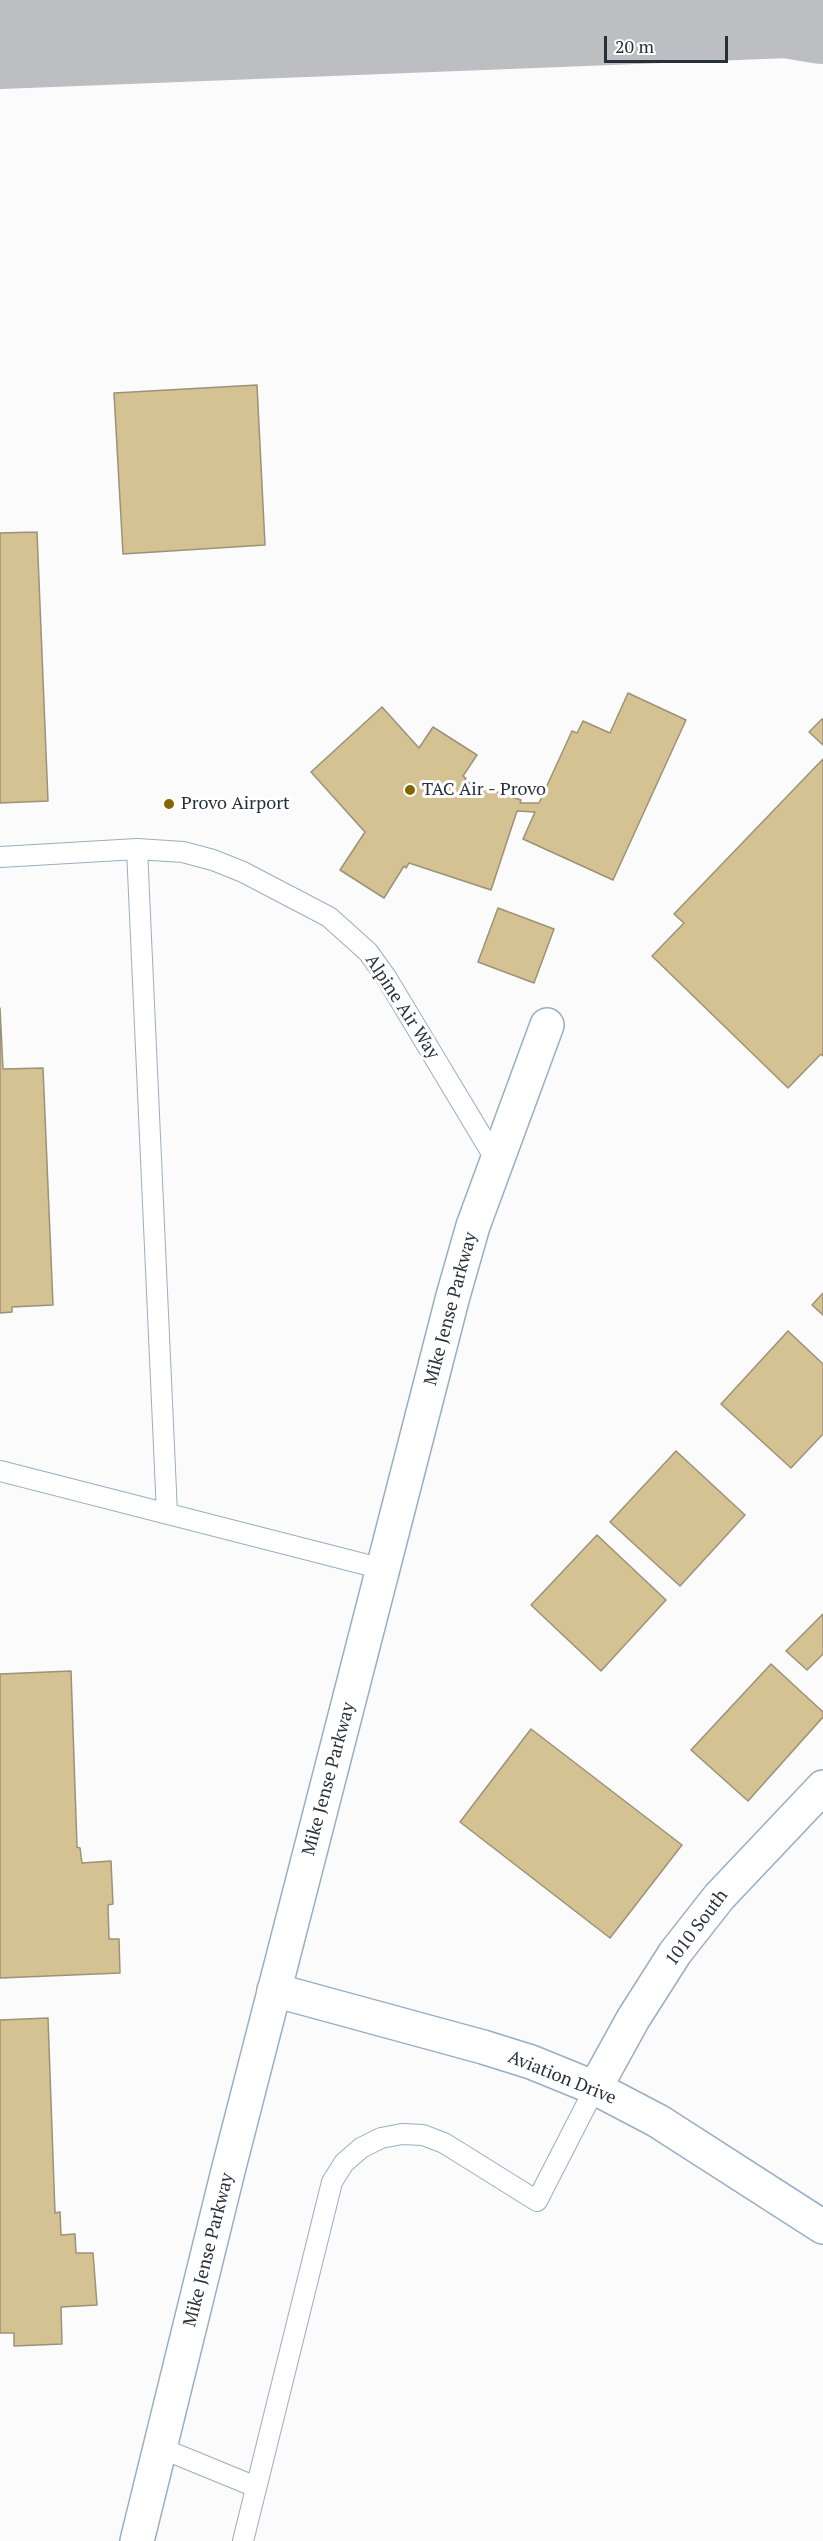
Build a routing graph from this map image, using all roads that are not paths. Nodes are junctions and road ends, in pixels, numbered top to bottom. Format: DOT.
graph roads {
  1 [pos="137,849"];
  2 [pos="0,857"];
  3 [pos="547,1025"];
  4 [pos="496,1160"];
  5 [pos="0,1471"];
  6 [pos="167,1514"];
  7 [pos="383,1569"];
  8 [pos="823,1787"];
  9 [pos="274,1990"];
  10 [pos="595,2088"];
  11 [pos="823,2227"];
  12 [pos="161,2448"];
  13 [pos="256,2487"];
  14 [pos="137,2541"];
  15 [pos="243,2541"];
  1 -- 2 [label="lane, Alpine Air Way"];
  1 -- 4 [label="lane, Alpine Air Way"];
  1 -- 6 [label="lane"];
  3 -- 4 [label="street, Mike Jense Parkway"];
  4 -- 7 [label="street, Mike Jense Parkway"];
  5 -- 6 [label="lane"];
  6 -- 7 [label="lane"];
  7 -- 9 [label="street, Mike Jense Parkway"];
  8 -- 10 [label="street, 1010 South"];
  9 -- 10 [label="street, Aviation Drive"];
  9 -- 12 [label="street, Mike Jense Parkway"];
  10 -- 11 [label="street, Aviation Drive"];
  10 -- 13 [label="lane"];
  12 -- 13 [label="lane"];
  12 -- 14 [label="street, Mike Jense Parkway"];
  13 -- 15 [label="lane"];
}
